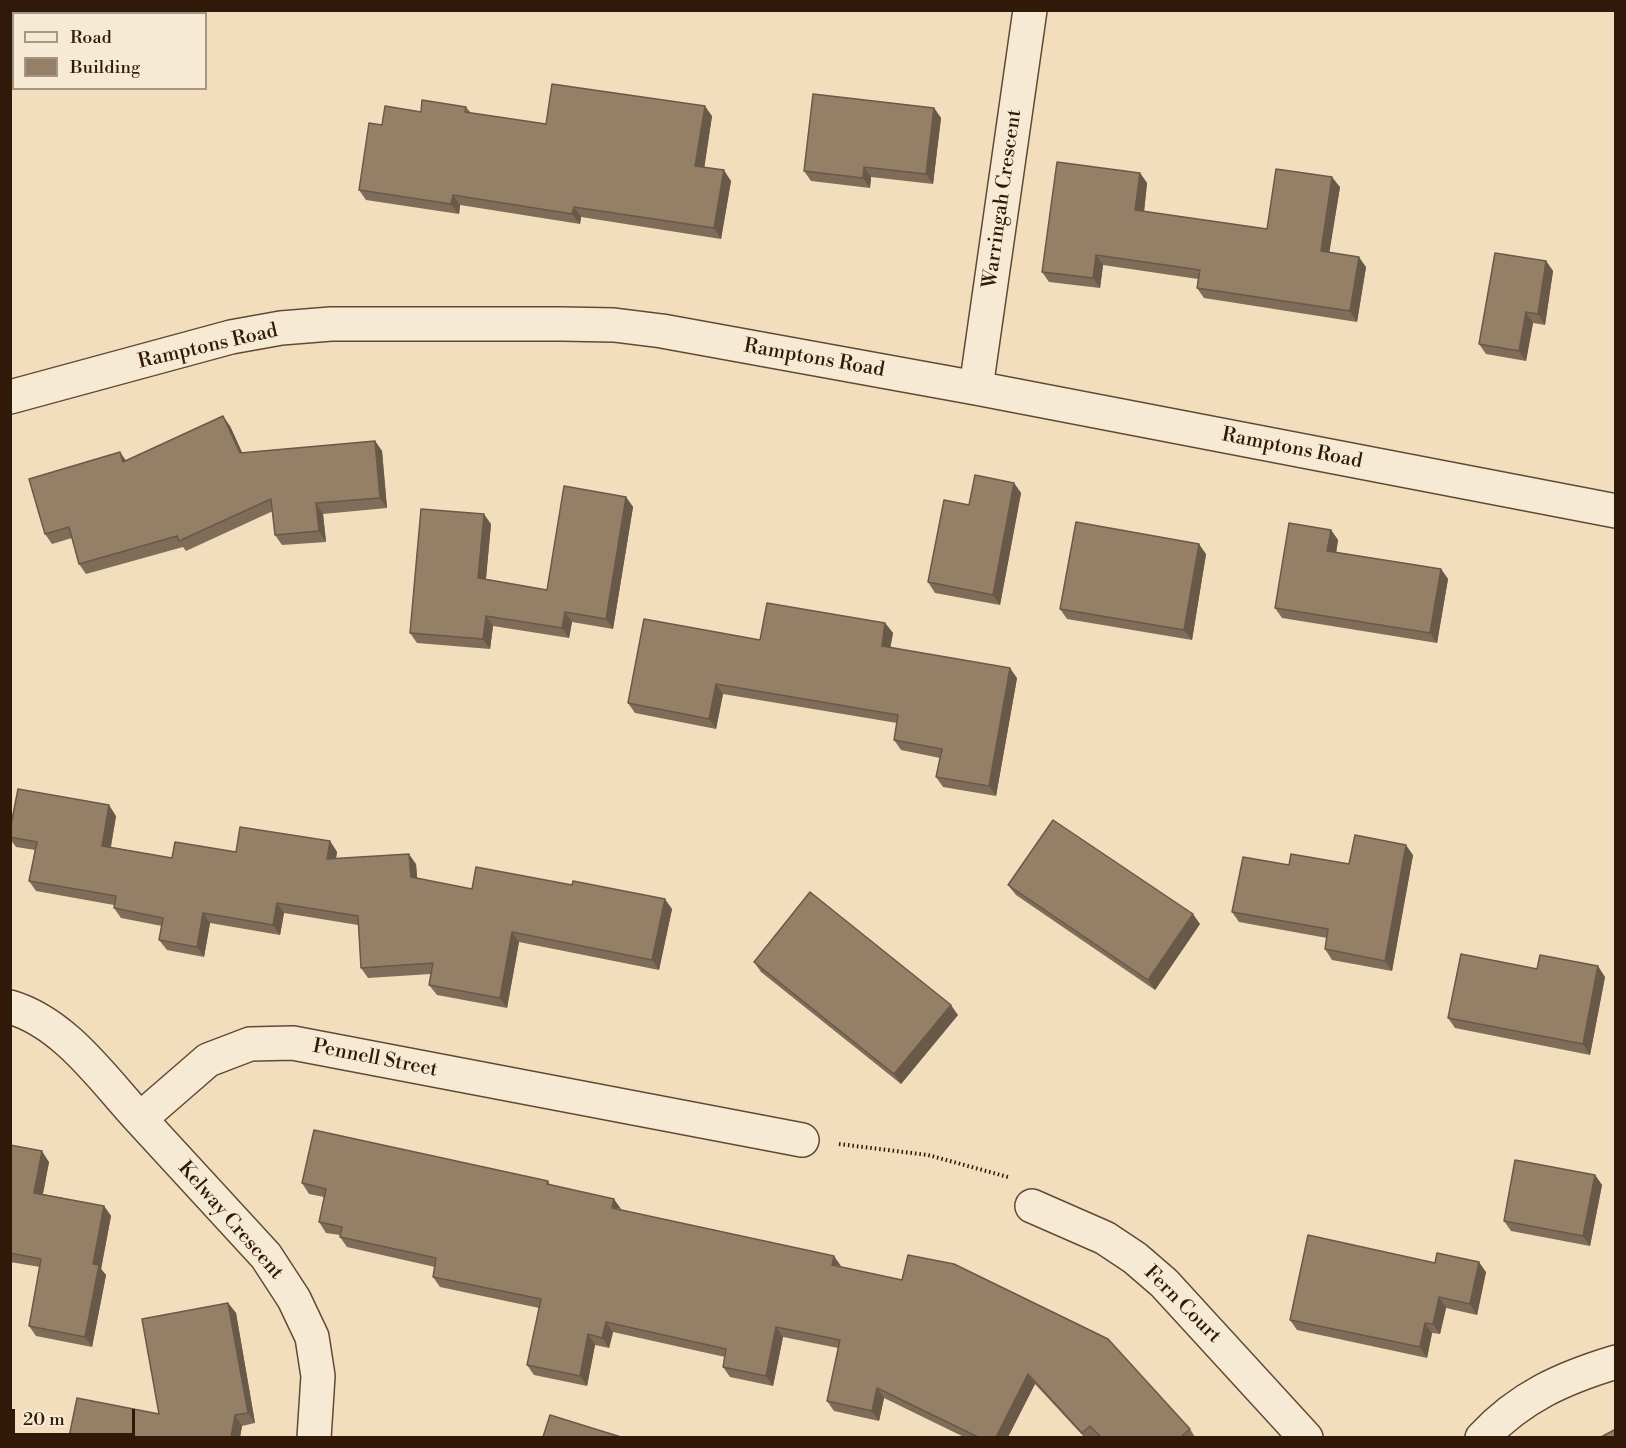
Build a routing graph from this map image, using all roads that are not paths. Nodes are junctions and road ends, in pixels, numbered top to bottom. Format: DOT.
graph roads {
  1 [pos="1029,10"];
  2 [pos="976,388"];
  3 [pos="10,397"];
  4 [pos="1616,511"];
  5 [pos="10,1007"];
  6 [pos="140,1119"];
  7 [pos="802,1140"];
  8 [pos="1032,1206"];
  9 [pos="1616,1362"];
  10 [pos="315,1437"];
  11 [pos="1306,1437"];
  12 [pos="1482,1437"];
  1 -- 2 [label="street, Warringah Crescent"];
  2 -- 3 [label="street, Ramptons Road"];
  2 -- 4 [label="street, Ramptons Road"];
  5 -- 6 [label="street"];
  6 -- 7 [label="street, Pennell Street"];
  6 -- 10 [label="street, Kelway Crescent"];
  8 -- 11 [label="street, Fern Court"];
  9 -- 12 [label="street"];
}
